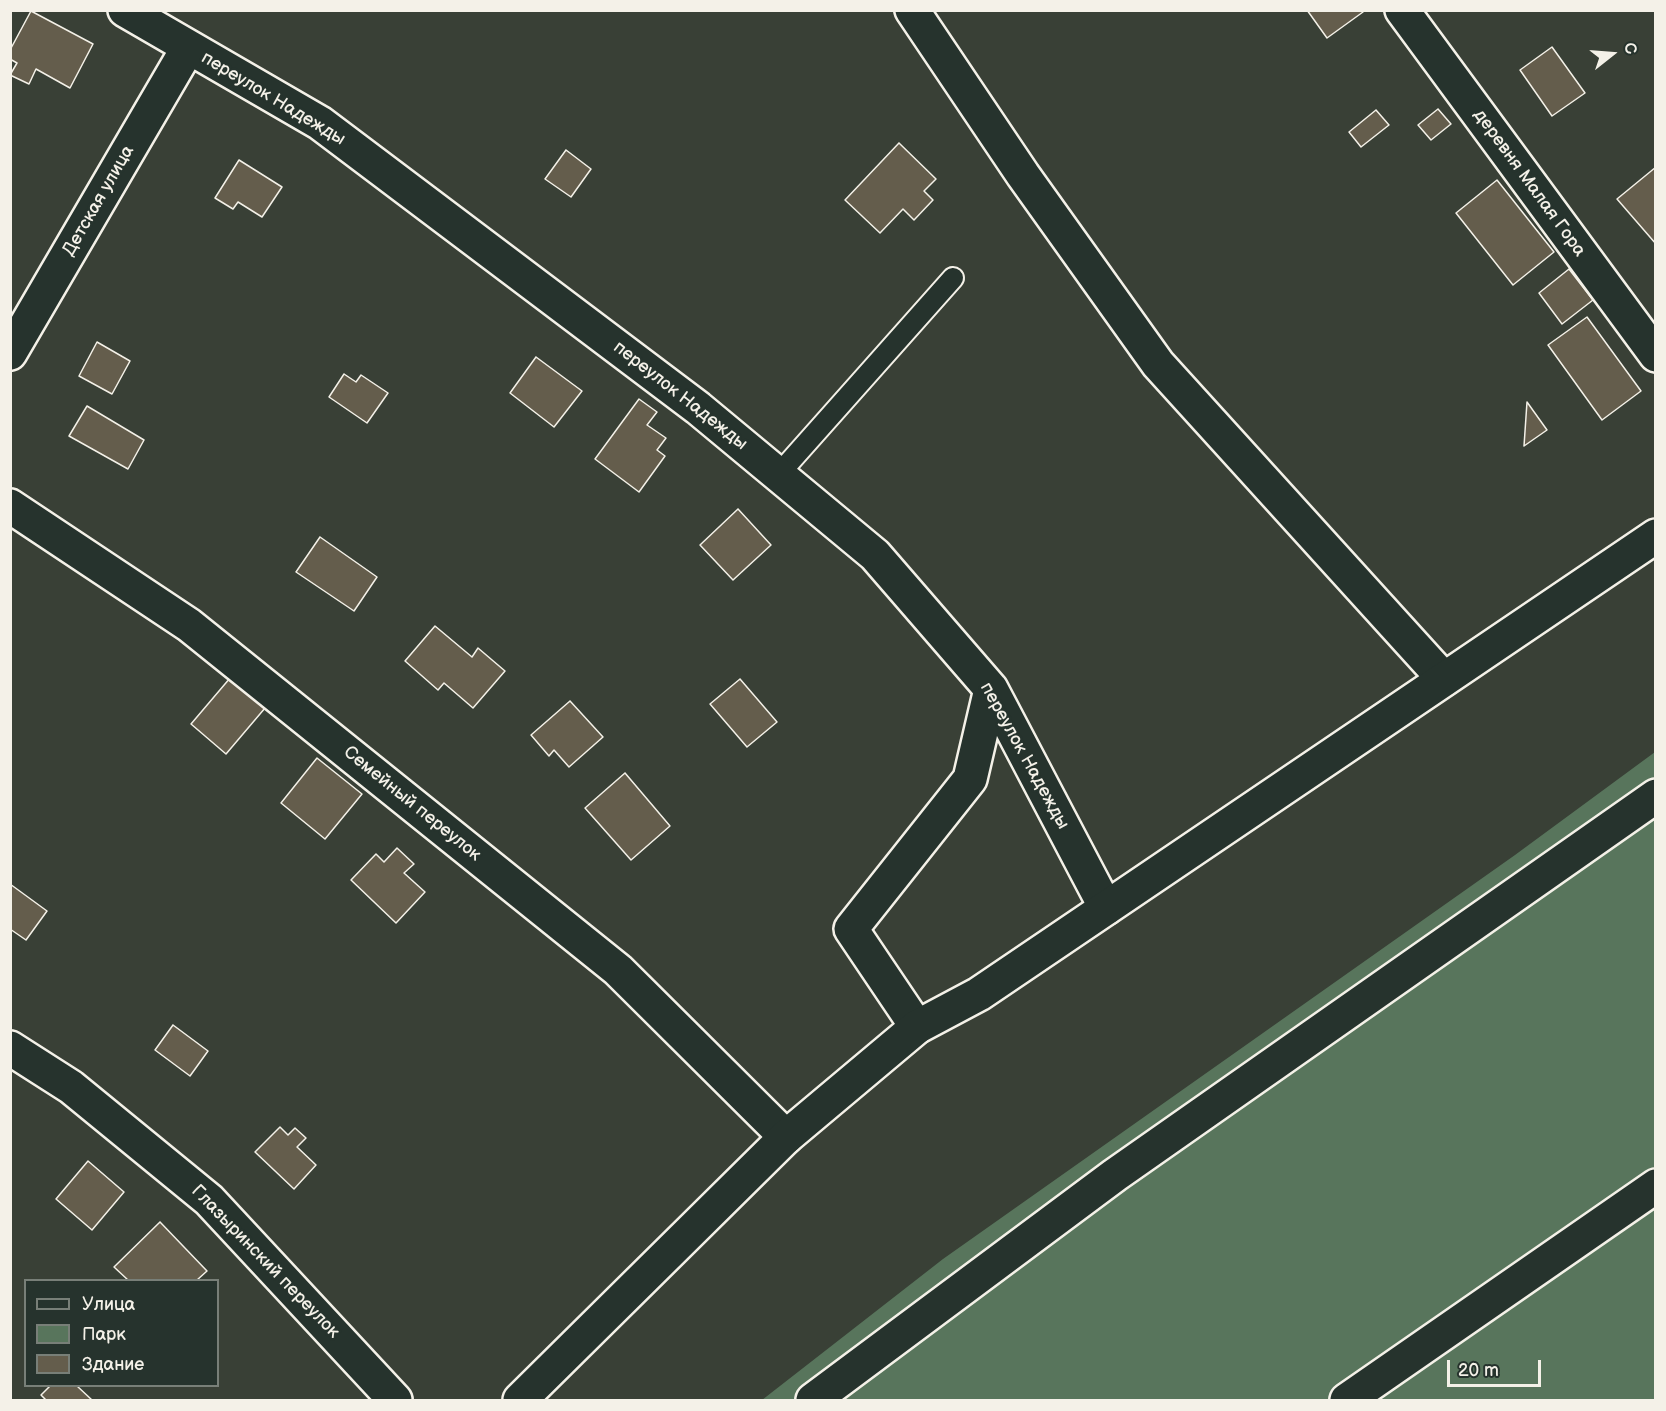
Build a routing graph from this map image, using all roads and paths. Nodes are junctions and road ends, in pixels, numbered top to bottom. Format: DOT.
graph roads {
  1 [pos="125,10"];
  2 [pos="912,10"];
  3 [pos="1402,10"];
  4 [pos="188,48"];
  5 [pos="953,278"];
  6 [pos="10,353"];
  7 [pos="1656,355"];
  8 [pos="778,475"];
  9 [pos="10,506"];
  10 [pos="1656,536"];
  11 [pos="1444,679"];
  12 [pos="992,689"];
  13 [pos="1656,796"];
  14 [pos="1106,908"];
  15 [pos="917,1027"];
  16 [pos="10,1048"];
  17 [pos="786,1137"];
  18 [pos="1656,1186"];
  19 [pos="395,1401"];
  20 [pos="520,1401"];
  21 [pos="813,1401"];
  22 [pos="1347,1401"];
  1 -- 4 [label="street, переулок Надежды"];
  2 -- 11 [label="street"];
  3 -- 7 [label="street, деревня Малая Гора"];
  4 -- 6 [label="street, Детская улица"];
  4 -- 8 [label="street, переулок Надежды"];
  5 -- 8 [label="lane"];
  8 -- 12 [label="street, переулок Надежды"];
  9 -- 17 [label="street, Семейный переулок"];
  10 -- 11 [label="street"];
  11 -- 14 [label="street"];
  12 -- 14 [label="street, переулок Надежды"];
  12 -- 15 [label="street"];
  13 -- 21 [label="street"];
  14 -- 15 [label="street"];
  15 -- 17 [label="street"];
  16 -- 19 [label="street, Глазыринский переулок"];
  17 -- 20 [label="street"];
  18 -- 22 [label="street"];
}
